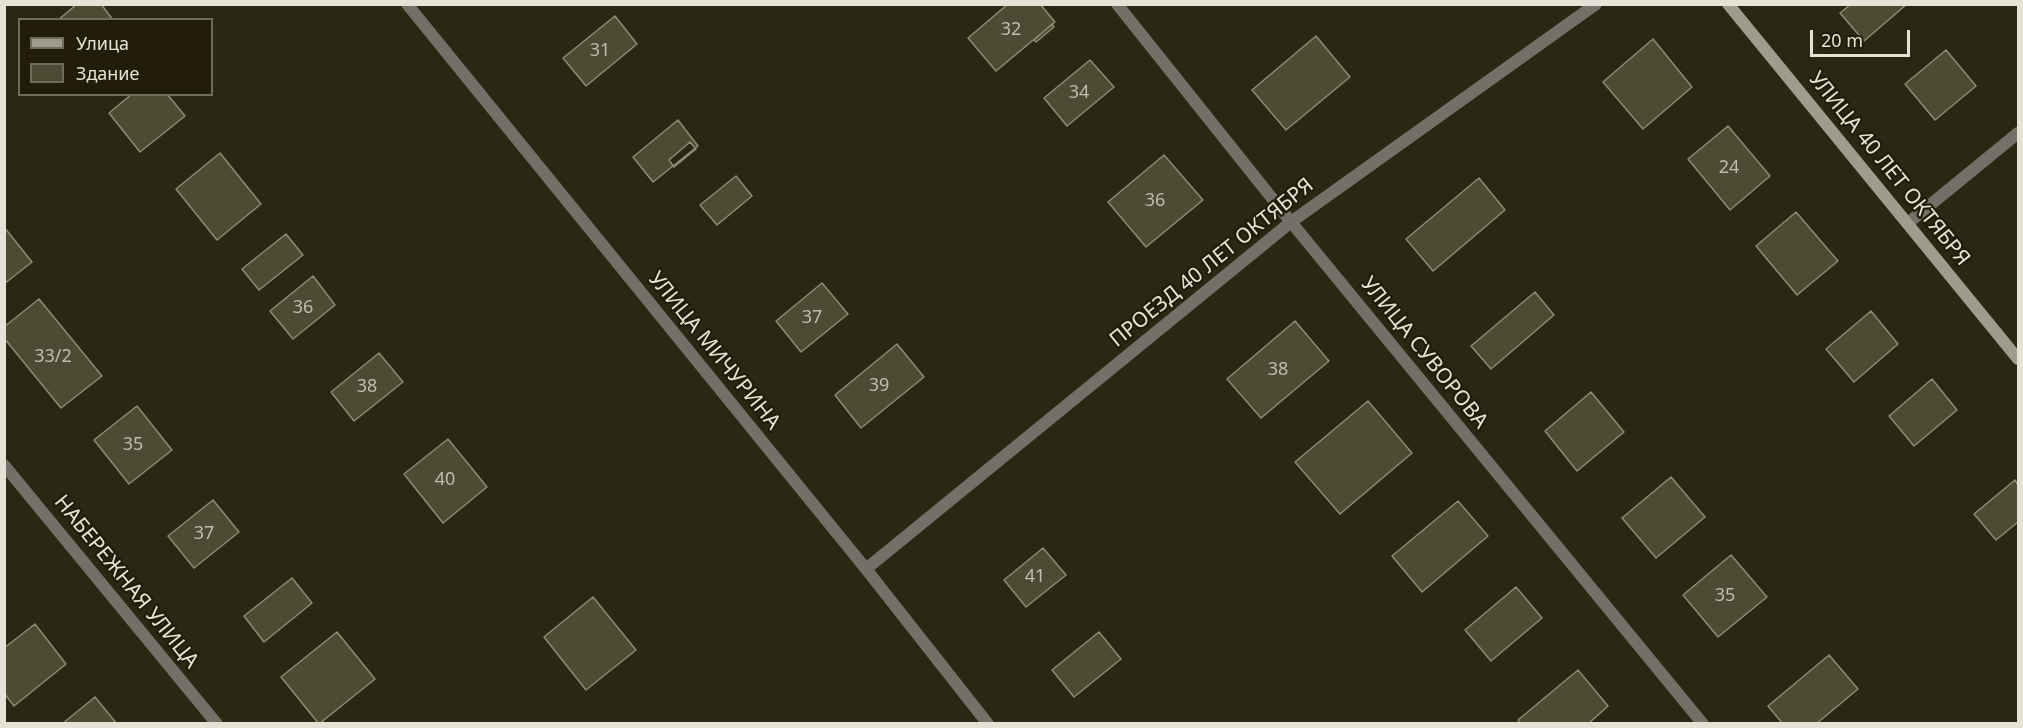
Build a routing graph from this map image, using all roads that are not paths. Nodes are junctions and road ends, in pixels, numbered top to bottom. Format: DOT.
graph roads {
  1 [pos="407,4"];
  2 [pos="1118,4"];
  3 [pos="1596,4"];
  4 [pos="1728,4"];
  5 [pos="2019,133"];
  6 [pos="1291,222"];
  7 [pos="1908,223"];
  8 [pos="2019,359"];
  9 [pos="4,465"];
  10 [pos="866,569"];
  11 [pos="217,723"];
  12 [pos="988,723"];
  13 [pos="1703,723"];
  1 -- 10 [label="street, УЛИЦА МИЧУРИНА"];
  2 -- 6 [label="street, УЛИЦА СУВОРОВА"];
  3 -- 6 [label="street, ПРОЕЗД 40 ЛЕТ ОКТЯБРЯ"];
  4 -- 7 [label="street, УЛИЦА 40 ЛЕТ ОКТЯБРЯ"];
  5 -- 7 [label="street"];
  6 -- 10 [label="street, ПРОЕЗД 40 ЛЕТ ОКТЯБРЯ"];
  6 -- 13 [label="street, УЛИЦА СУВОРОВА"];
  7 -- 8 [label="street, УЛИЦА 40 ЛЕТ ОКТЯБРЯ"];
  9 -- 11 [label="street, НАБЕРЕЖНАЯ УЛИЦА"];
  10 -- 12 [label="street, УЛИЦА МИЧУРИНА"];
}
